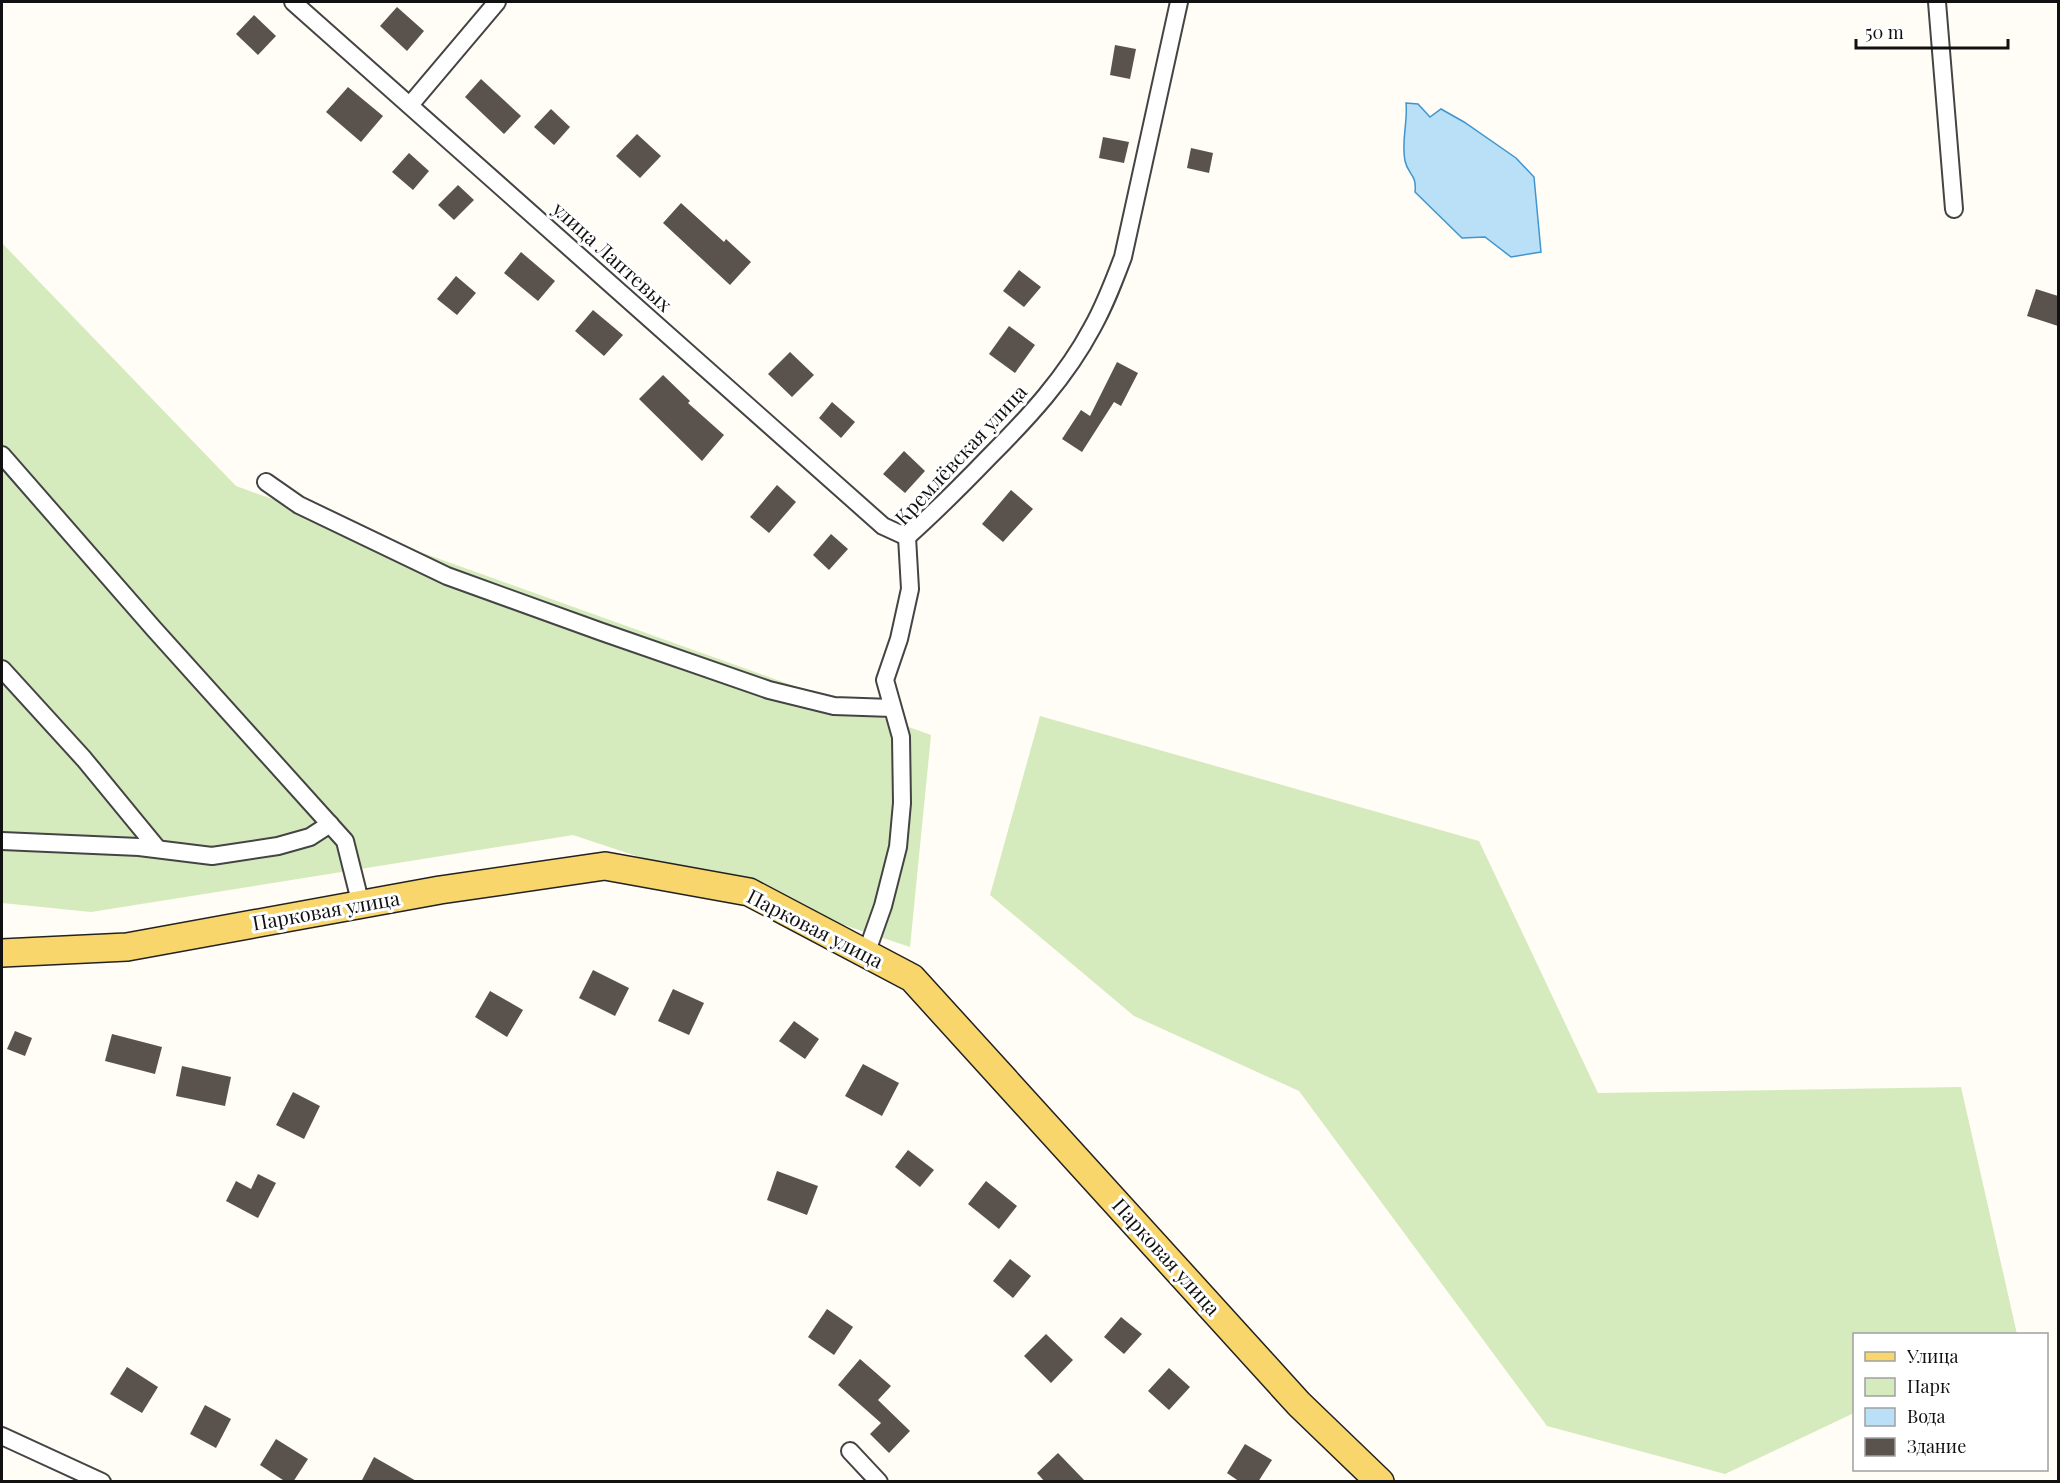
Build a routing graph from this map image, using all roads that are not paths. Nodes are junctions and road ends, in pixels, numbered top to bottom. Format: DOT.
graph roads {
  1 [pos="293,2"];
  2 [pos="497,2"];
  3 [pos="1179,2"];
  4 [pos="1937,2"];
  5 [pos="410,105"];
  6 [pos="1954,209"];
  7 [pos="2,455"];
  8 [pos="266,482"];
  9 [pos="908,537"];
  10 [pos="2,669"];
  11 [pos="892,708"];
  12 [pos="330,824"];
  13 [pos="2,841"];
  14 [pos="158,849"];
  15 [pos="361,905"];
  16 [pos="2,953"];
  17 [pos="866,954"];
  18 [pos="2,1436"];
  19 [pos="850,1451"];
  20 [pos="102,1482"];
  21 [pos="879,1482"];
  22 [pos="1380,1482"];
  1 -- 5 [label="street, улица Лаптевых"];
  2 -- 5 [label="street"];
  3 -- 9 [label="street, Кремлёвская улица"];
  4 -- 6 [label="street"];
  5 -- 9 [label="street, улица Лаптевых"];
  7 -- 12 [label="street"];
  8 -- 11 [label="street"];
  9 -- 11 [label="street, Кремлёвская улица"];
  10 -- 14 [label="street"];
  11 -- 17 [label="street, Кремлёвская улица"];
  12 -- 14 [label="street"];
  12 -- 15 [label="street"];
  13 -- 14 [label="street"];
  15 -- 16 [label="main road, Парковая улица"];
  15 -- 17 [label="main road, Парковая улица"];
  17 -- 22 [label="main road, Парковая улица"];
  18 -- 20 [label="street"];
  19 -- 21 [label="street"];
}
